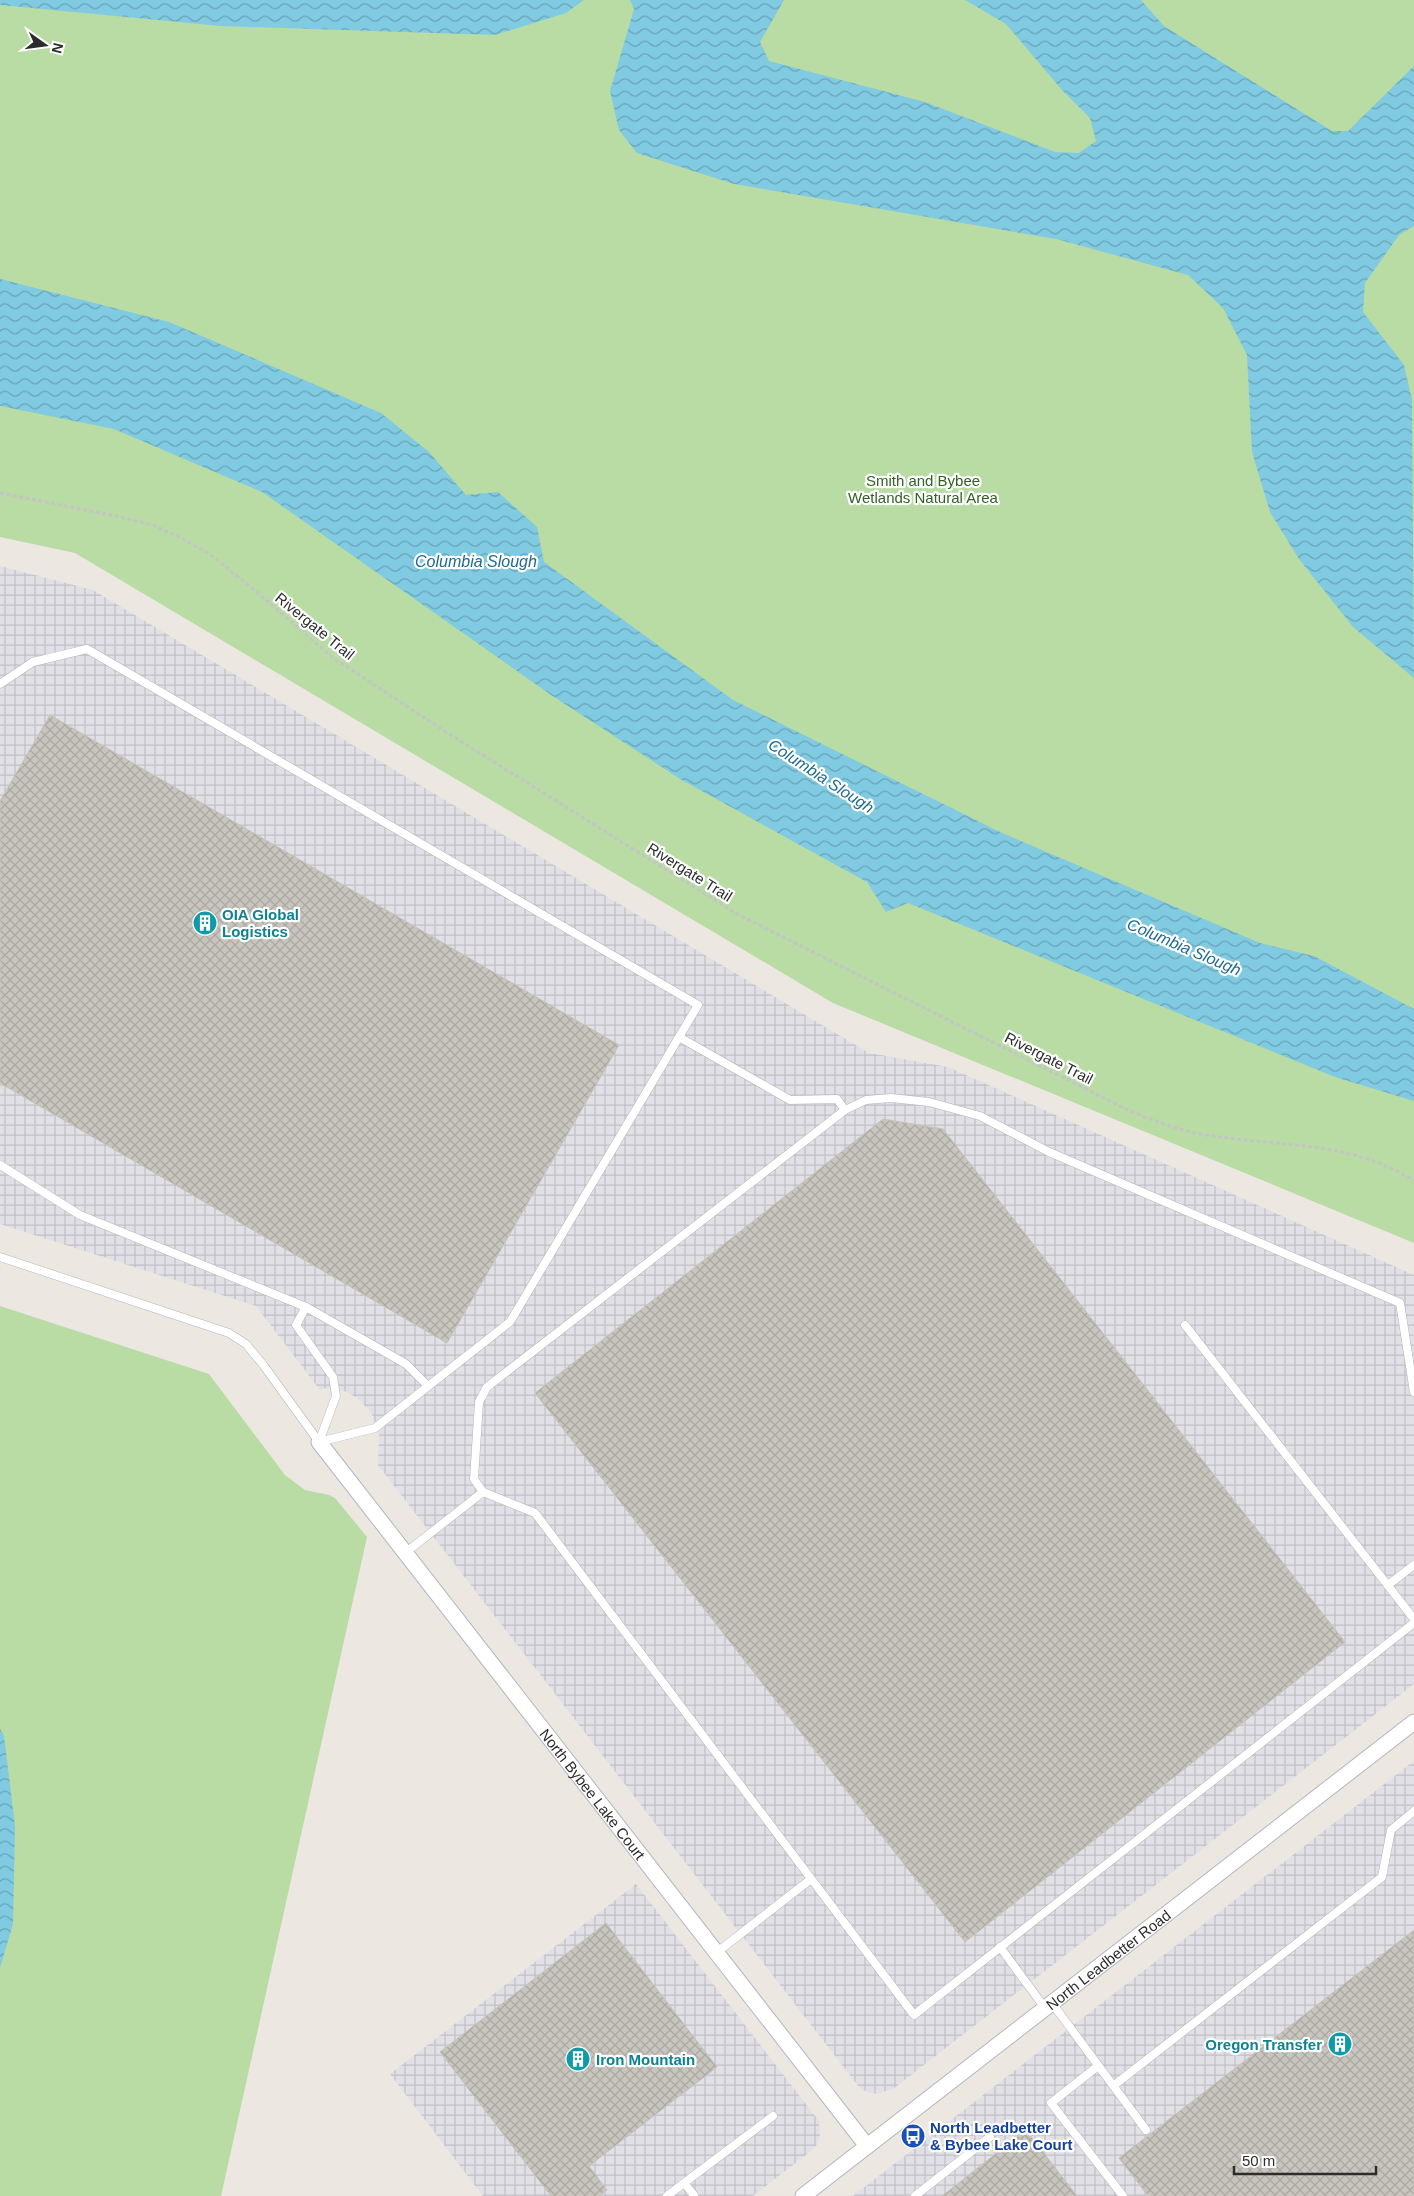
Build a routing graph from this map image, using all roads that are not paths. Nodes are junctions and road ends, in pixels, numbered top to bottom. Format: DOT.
graph roads {
  1 [pos="0,684"];
  2 [pos="679,1037"];
  3 [pos="845,1110"];
  4 [pos="0,1165"];
  5 [pos="0,1257"];
  6 [pos="306,1307"];
  7 [pos="1185,1326"];
  8 [pos="428,1386"];
  9 [pos="1414,1392"];
  10 [pos="319,1442"];
  11 [pos="483,1492"];
  12 [pos="405,1553"];
  13 [pos="1414,1565"];
  14 [pos="1388,1585"];
  15 [pos="1414,1619"];
  16 [pos="1414,1623"];
  17 [pos="1414,1722"];
  18 [pos="1414,1812"];
  19 [pos="811,1879"];
  20 [pos="1000,1947"];
  21 [pos="716,1953"];
  22 [pos="1048,2006"];
  23 [pos="1098,2066"];
  24 [pos="1113,2086"];
  25 [pos="774,2116"];
  26 [pos="1146,2130"];
  27 [pos="990,2137"];
  28 [pos="867,2146"];
  29 [pos="684,2183"];
  30 [pos="697,2195"];
  31 [pos="667,2196"];
  32 [pos="803,2196"];
  33 [pos="916,2196"];
  34 [pos="1123,2196"];
  1 -- 2 [label="lane"];
  2 -- 3 [label="lane"];
  2 -- 8 [label="lane"];
  3 -- 9 [label="lane"];
  3 -- 11 [label="lane"];
  4 -- 6 [label="lane"];
  5 -- 10 [label="lane"];
  6 -- 8 [label="lane"];
  6 -- 10 [label="lane"];
  7 -- 14 [label="lane"];
  8 -- 10 [label="lane"];
  10 -- 12 [label="street, North Bybee Lake Court"];
  11 -- 12 [label="lane"];
  11 -- 19 [label="lane"];
  12 -- 21 [label="street, North Bybee Lake Court"];
  13 -- 14 [label="lane"];
  14 -- 15 [label="lane"];
  16 -- 20 [label="lane"];
  17 -- 22 [label="street, North Leadbetter Road"];
  18 -- 24 [label="lane"];
  19 -- 20 [label="lane"];
  19 -- 21 [label="lane"];
  20 -- 22 [label="lane"];
  21 -- 28 [label="street, North Bybee Lake Court"];
  22 -- 23 [label="lane"];
  22 -- 28 [label="street, North Leadbetter Road"];
  23 -- 24 [label="lane"];
  23 -- 34 [label="lane"];
  24 -- 26 [label="lane"];
  25 -- 29 [label="lane"];
  27 -- 33 [label="lane"];
  28 -- 32 [label="street, North Leadbetter Road"];
  29 -- 30 [label="lane"];
  29 -- 31 [label="lane"];
}
